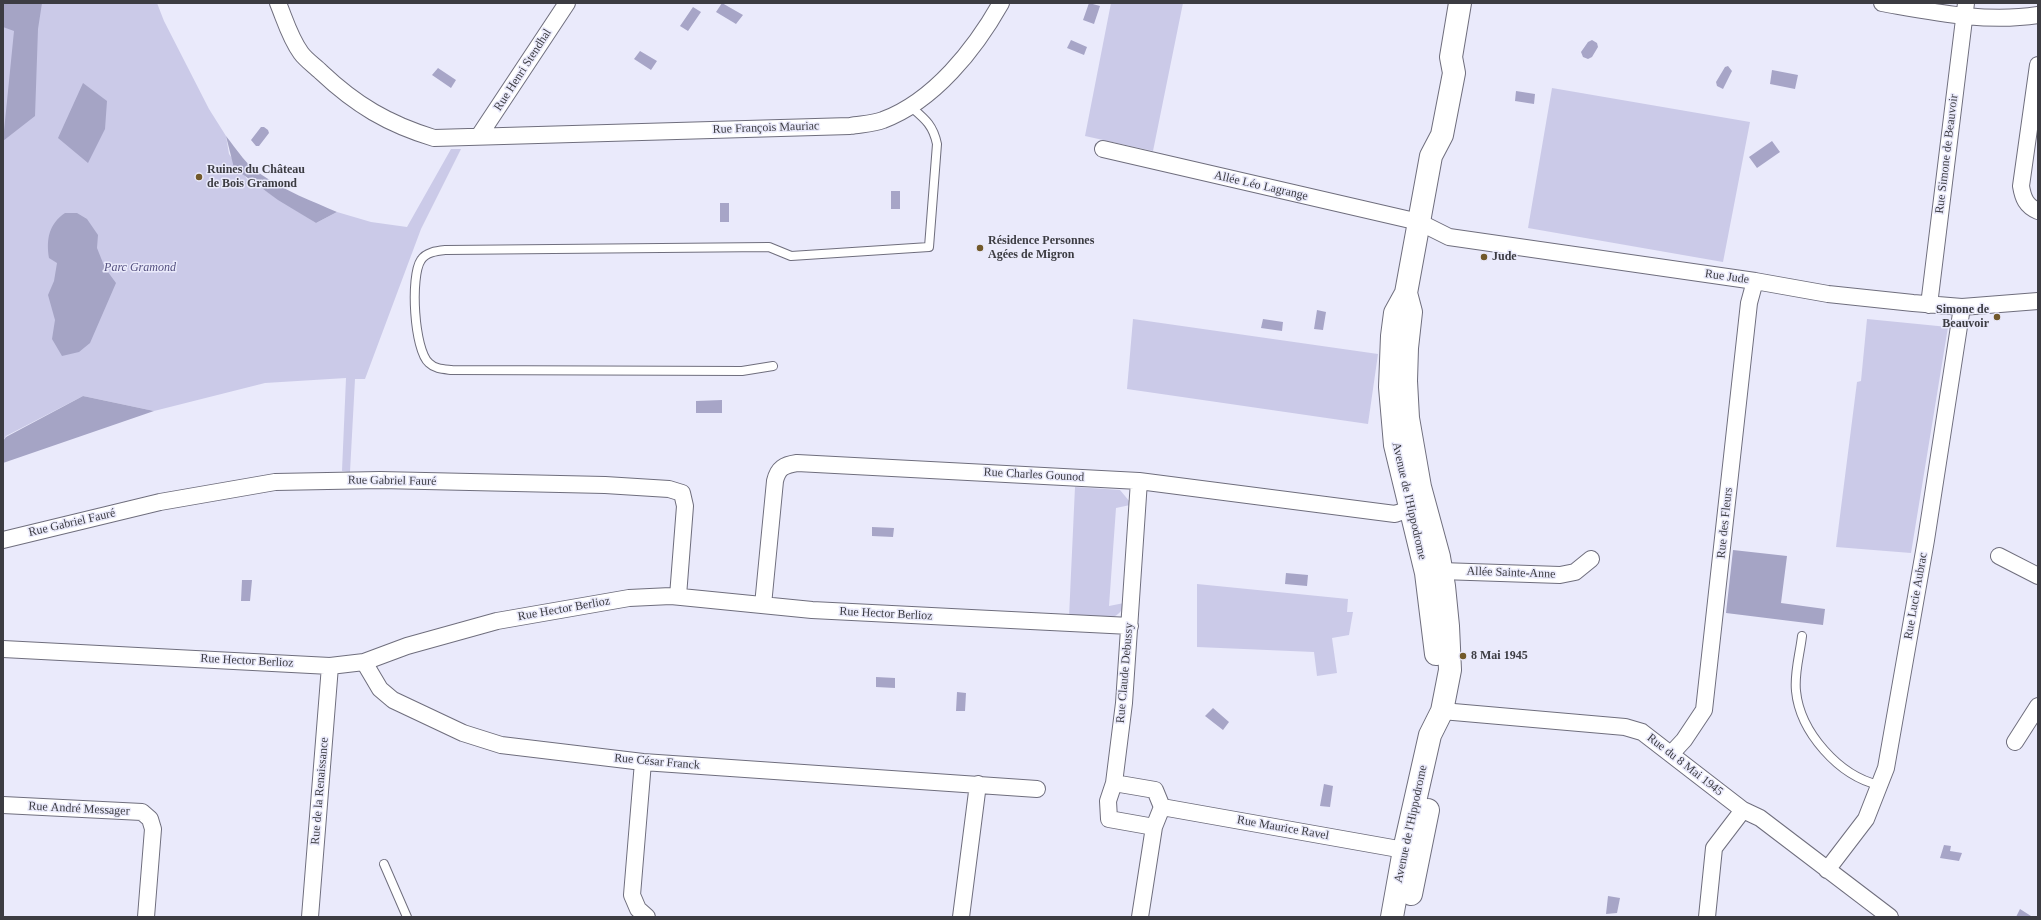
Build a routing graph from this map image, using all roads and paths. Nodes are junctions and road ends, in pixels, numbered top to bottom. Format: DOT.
graph roads {
  1 [pos="278,3"];
  2 [pos="567,3"];
  3 [pos="1001,3"];
  4 [pos="1460,3"];
  5 [pos="1882,3"];
  6 [pos="1966,10"];
  7 [pos="2038,15"];
  8 [pos="2038,66"];
  9 [pos="911,107"];
  10 [pos="479,136"];
  11 [pos="1103,149"];
  12 [pos="2038,211"];
  13 [pos="1419,222"];
  14 [pos="1755,281"];
  15 [pos="2038,300"];
  16 [pos="1929,305"];
  17 [pos="1962,307"];
  18 [pos="773,366"];
  19 [pos="1139,481"];
  20 [pos="1417,506"];
  21 [pos="3,540"];
  22 [pos="1999,556"];
  23 [pos="1592,559"];
  24 [pos="1434,572"];
  25 [pos="2038,576"];
  26 [pos="678,596"];
  27 [pos="763,605"];
  28 [pos="1130,626"];
  29 [pos="1802,636"];
  30 [pos="3,649"];
  31 [pos="364,662"];
  32 [pos="330,666"];
  33 [pos="2038,706"];
  34 [pos="1442,711"];
  35 [pos="2015,742"];
  36 [pos="1671,754"];
  37 [pos="643,762"];
  38 [pos="1114,783"];
  39 [pos="978,784"];
  40 [pos="1879,785"];
  41 [pos="1037,789"];
  42 [pos="3,805"];
  43 [pos="1162,807"];
  44 [pos="1743,810"];
  45 [pos="1154,827"];
  46 [pos="1404,850"];
  47 [pos="384,864"];
  48 [pos="1827,870"];
  49 [pos="146,917"];
  50 [pos="310,917"];
  51 [pos="407,917"];
  52 [pos="647,917"];
  53 [pos="960,917"];
  54 [pos="1140,917"];
  55 [pos="1392,917"];
  56 [pos="1406,917"];
  57 [pos="1707,917"];
  58 [pos="1890,917"];
  1 -- 10 [label="street, Rue François Mauriac"];
  2 -- 10 [label="street, Rue Henri Stendhal"];
  3 -- 9 [label="street, Rue François Mauriac"];
  4 -- 13 [label="street, Avenue de l'Hippodrome"];
  5 -- 6 [label="street"];
  6 -- 7 [label="street"];
  6 -- 16 [label="street, Rue Simone de Beauvoir"];
  8 -- 12 [label="street"];
  9 -- 10 [label="street, Rue François Mauriac"];
  9 -- 18 [label="lane"];
  11 -- 13 [label="street, Allée Léo Lagrange"];
  13 -- 14 [label="street, Rue Jude"];
  13 -- 20 [label="street, Avenue de l'Hippodrome"];
  14 -- 16 [label="street, Rue Jude"];
  14 -- 36 [label="street, Rue des Fleurs"];
  15 -- 17 [label="street, Rue Jude"];
  16 -- 17 [label="street, Rue Jude"];
  17 -- 40 [label="street, Rue Lucie Aubrac"];
  19 -- 20 [label="street, Rue Charles Gounod"];
  19 -- 27 [label="street, Rue Charles Gounod"];
  19 -- 28 [label="street, Rue Claude Debussy"];
  20 -- 24 [label="street, Avenue de l'Hippodrome"];
  21 -- 26 [label="street, Rue Gabriel Fauré"];
  22 -- 25 [label="street"];
  23 -- 24 [label="street, Allée Sainte-Anne"];
  24 -- 34 [label="street, Avenue de l'Hippodrome"];
  26 -- 27 [label="street, Rue Hector Berlioz"];
  26 -- 31 [label="street, Rue Hector Berlioz"];
  27 -- 28 [label="street, Rue Hector Berlioz"];
  28 -- 38 [label="street, Rue Claude Debussy"];
  29 -- 40 [label="lane"];
  30 -- 32 [label="street, Rue Hector Berlioz"];
  31 -- 32 [label="street, Rue Hector Berlioz"];
  31 -- 37 [label="street, Rue César Franck"];
  32 -- 50 [label="street, Rue de la Renaissance"];
  33 -- 35 [label="street"];
  34 -- 36 [label="street, Rue du 8 Mai 1945"];
  34 -- 46 [label="street, Avenue de l'Hippodrome"];
  34 -- 56 [label="street, Avenue de l'Hippodrome"];
  36 -- 44 [label="street, Rue du 8 Mai 1945"];
  37 -- 39 [label="street, Rue César Franck"];
  37 -- 52 [label="street"];
  38 -- 43 [label="street"];
  38 -- 45 [label="street, Rue Claude Debussy"];
  39 -- 41 [label="street, Rue César Franck"];
  39 -- 53 [label="street"];
  40 -- 48 [label="street, Rue Lucie Aubrac"];
  42 -- 49 [label="street, Rue André Messager"];
  43 -- 45 [label="street"];
  43 -- 46 [label="street, Rue Maurice Ravel"];
  44 -- 48 [label="street, Rue du 8 Mai 1945"];
  44 -- 57 [label="street"];
  45 -- 54 [label="street"];
  46 -- 55 [label="street, Avenue de l'Hippodrome"];
  47 -- 51 [label="lane"];
  48 -- 58 [label="street, Rue du 8 Mai 1945"];
}
